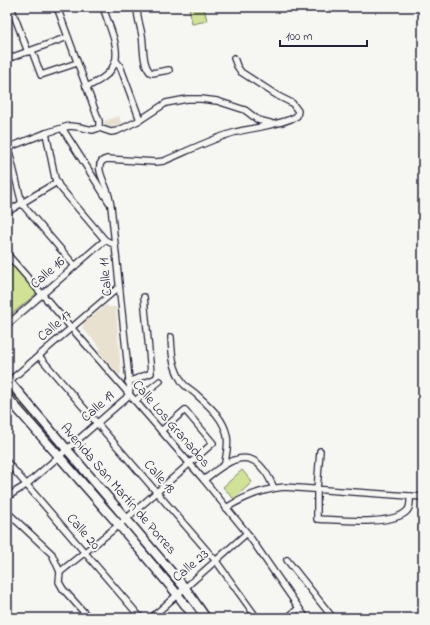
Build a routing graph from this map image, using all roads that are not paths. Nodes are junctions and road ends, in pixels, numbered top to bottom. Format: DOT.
graph roads {
  1 [pos="57,7"];
  2 [pos="102,7"];
  3 [pos="137,7"];
  4 [pos="10,8"];
  5 [pos="68,37"];
  6 [pos="30,52"];
  7 [pos="234,58"];
  8 [pos="7,59"];
  9 [pos="116,61"];
  10 [pos="77,63"];
  11 [pos="169,70"];
  12 [pos="86,87"];
  13 [pos="140,120"];
  14 [pos="272,124"];
  15 [pos="62,128"];
  16 [pos="99,128"];
  17 [pos="46,133"];
  18 [pos="7,146"];
  19 [pos="56,182"];
  20 [pos="22,204"];
  21 [pos="111,206"];
  22 [pos="7,212"];
  23 [pos="105,240"];
  24 [pos="115,245"];
  25 [pos="7,255"];
  26 [pos="75,266"];
  27 [pos="119,287"];
  28 [pos="42,294"];
  29 [pos="144,297"];
  30 [pos="7,325"];
  31 [pos="71,328"];
  32 [pos="171,337"];
  33 [pos="39,356"];
  34 [pos="8,381"];
  35 [pos="160,381"];
  36 [pos="128,382"];
  37 [pos="129,394"];
  38 [pos="7,397"];
  39 [pos="135,401"];
  40 [pos="98,423"];
  41 [pos="161,431"];
  42 [pos="67,450"];
  43 [pos="320,451"];
  44 [pos="59,457"];
  45 [pos="7,462"];
  46 [pos="225,463"];
  47 [pos="189,464"];
  48 [pos="204,480"];
  49 [pos="26,485"];
  50 [pos="274,488"];
  51 [pos="317,490"];
  52 [pos="157,492"];
  53 [pos="410,496"];
  54 [pos="7,497"];
  55 [pos="423,497"];
  56 [pos="226,508"];
  57 [pos="7,512"];
  58 [pos="126,519"];
  59 [pos="119,525"];
  60 [pos="247,533"];
  61 [pos="86,553"];
  62 [pos="287,560"];
  63 [pos="216,561"];
  64 [pos="60,572"];
  65 [pos="185,588"];
  66 [pos="177,594"];
  67 [pos="299,608"];
  68 [pos="89,618"];
  69 [pos="141,618"];
  70 [pos="151,618"];
  71 [pos="195,618"];
  72 [pos="206,618"];
  73 [pos="257,618"];
  74 [pos="287,618"];
  75 [pos="306,618"];
  76 [pos="333,618"];
  1 -- 5 [label="street"];
  2 -- 9 [label="street"];
  3 -- 11 [label="street"];
  4 -- 6 [label="street"];
  5 -- 6 [label="street"];
  5 -- 10 [label="street"];
  6 -- 8 [label="street"];
  6 -- 10 [label="street"];
  7 -- 14 [label="street"];
  9 -- 12 [label="street"];
  9 -- 13 [label="street"];
  10 -- 12 [label="street"];
  12 -- 16 [label="street"];
  13 -- 14 [label="street"];
  13 -- 16 [label="street"];
  14 -- 21 [label="street, Calle 11"];
  15 -- 16 [label="street"];
  15 -- 17 [label="street"];
  15 -- 21 [label="street"];
  17 -- 18 [label="street"];
  17 -- 19 [label="street"];
  18 -- 20 [label="street"];
  19 -- 20 [label="street"];
  19 -- 23 [label="street"];
  20 -- 22 [label="street"];
  20 -- 26 [label="street"];
  21 -- 24 [label="street, Calle 11"];
  23 -- 24 [label="street"];
  23 -- 26 [label="street, Calle 16"];
  24 -- 27 [label="street, Calle 11"];
  25 -- 28 [label="street, Calle Los Granados"];
  26 -- 28 [label="street, Calle 16"];
  27 -- 31 [label="street, Calle 17"];
  27 -- 36 [label="street, Calle 11"];
  28 -- 30 [label="street, Calle 16"];
  28 -- 31 [label="street, Calle Los Granados"];
  29 -- 36 [label="street"];
  31 -- 33 [label="street, Calle 17"];
  31 -- 37 [label="street, Calle Los Granados"];
  32 -- 46 [label="street"];
  33 -- 34 [label="street, Calle 17"];
  33 -- 40 [label="street, Calle 18"];
  34 -- 42 [label="main road, Avenida San Martín de Porres"];
  35 -- 39 [label="street"];
  36 -- 37 [label="street, Calle 11"];
  37 -- 39 [label="street, Calle Los Granados"];
  37 -- 40 [label="street, Calle 19"];
  38 -- 44 [label="main road, Avenida San Martín de Porres"];
  39 -- 41 [label="street, Calle Los Granados"];
  40 -- 42 [label="street, Calle 19"];
  40 -- 52 [label="street, Calle 18"];
  41 -- 47 [label="street, Calle Los Granados"];
  41 -- 47 [label="street"];
  42 -- 44 [label="street, Calle 19"];
  42 -- 58 [label="main road, Avenida San Martín de Porres"];
  43 -- 51 [label="street"];
  44 -- 49 [label="street, Calle 19"];
  44 -- 59 [label="main road, Avenida San Martín de Porres"];
  45 -- 49 [label="street, Calle 20"];
  46 -- 48 [label="street"];
  46 -- 50 [label="street"];
  47 -- 48 [label="street, Calle Los Granados"];
  47 -- 52 [label="street"];
  48 -- 56 [label="street, Calle Los Granados"];
  49 -- 54 [label="street, Calle 19"];
  49 -- 61 [label="street, Calle 20"];
  50 -- 51 [label="street"];
  50 -- 56 [label="street"];
  51 -- 53 [label="street"];
  51 -- 53 [label="street"];
  52 -- 58 [label="street"];
  52 -- 63 [label="street, Calle 18"];
  53 -- 55 [label="street"];
  56 -- 60 [label="street, Calle Los Granados"];
  57 -- 64 [label="street"];
  58 -- 59 [label="street"];
  58 -- 65 [label="main road, Avenida San Martín de Porres"];
  59 -- 61 [label="street"];
  59 -- 66 [label="main road, Avenida San Martín de Porres"];
  60 -- 63 [label="street, Calle 23"];
  60 -- 67 [label="street, Calle Los Granados"];
  61 -- 64 [label="street"];
  61 -- 69 [label="street, Calle 20"];
  62 -- 76 [label="street"];
  63 -- 65 [label="street, Calle 23"];
  63 -- 73 [label="street, Calle 18"];
  64 -- 68 [label="street"];
  65 -- 66 [label="street, Calle 23"];
  65 -- 72 [label="main road, Avenida San Martín de Porres"];
  66 -- 70 [label="street, Calle 23"];
  66 -- 71 [label="main road, Avenida San Martín de Porres"];
  67 -- 74 [label="street"];
  67 -- 75 [label="street, Calle Los Granados"];
}
